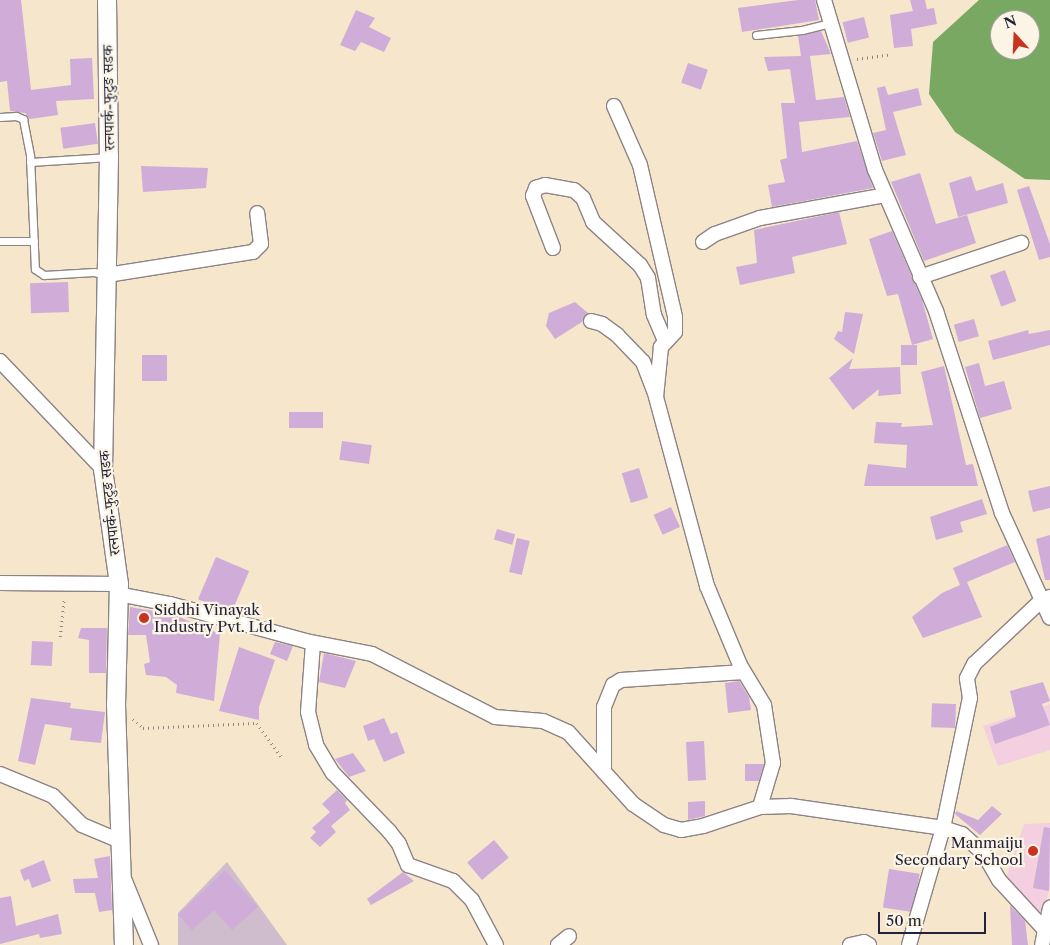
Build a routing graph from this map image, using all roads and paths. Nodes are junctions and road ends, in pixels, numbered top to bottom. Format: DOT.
graph roads {
  1 [pos="107,0"];
  2 [pos="824,0"];
  3 [pos="831,23"];
  4 [pos="756,34"];
  5 [pos="890,54"];
  6 [pos="843,61"];
  7 [pos="614,106"];
  8 [pos="0,117"];
  9 [pos="109,157"];
  10 [pos="30,162"];
  11 [pos="885,195"];
  12 [pos="257,214"];
  13 [pos="0,241"];
  14 [pos="34,241"];
  15 [pos="703,242"];
  16 [pos="1021,243"];
  17 [pos="553,248"];
  18 [pos="107,276"];
  19 [pos="920,276"];
  20 [pos="591,321"];
  21 [pos="665,341"];
  22 [pos="0,361"];
  23 [pos="656,397"];
  24 [pos="103,469"];
  25 [pos="0,583"];
  26 [pos="65,584"];
  27 [pos="119,589"];
  28 [pos="1046,599"];
  29 [pos="1050,618"];
  30 [pos="60,637"];
  31 [pos="313,643"];
  32 [pos="744,672"];
  33 [pos="116,705"];
  34 [pos="281,756"];
  35 [pos="604,772"];
  36 [pos="0,774"];
  37 [pos="760,807"];
  38 [pos="943,828"];
  39 [pos="120,841"];
  40 [pos="121,870"];
  41 [pos="1050,908"];
  42 [pos="1045,930"];
  43 [pos="569,936"];
  44 [pos="124,945"];
  45 [pos="151,945"];
  46 [pos="496,945"];
  47 [pos="558,945"];
  48 [pos="850,945"];
  49 [pos="869,945"];
  50 [pos="909,945"];
  51 [pos="1042,945"];
  1 -- 9 [label="street, रत्नपार्क-फुटुङ सडक"];
  2 -- 3 [label="street"];
  3 -- 4 [label="lane"];
  3 -- 6 [label="street"];
  5 -- 6 [label="path"];
  6 -- 11 [label="street"];
  7 -- 21 [label="street"];
  8 -- 10 [label="lane"];
  9 -- 10 [label="lane"];
  9 -- 18 [label="street, रत्नपार्क-फुटुङ सडक"];
  10 -- 14 [label="lane"];
  11 -- 15 [label="street"];
  11 -- 19 [label="street"];
  12 -- 18 [label="street"];
  13 -- 14 [label="lane"];
  14 -- 18 [label="lane"];
  16 -- 19 [label="street"];
  17 -- 21 [label="street"];
  18 -- 24 [label="street, रत्नपार्क-फुटुङ सडक"];
  19 -- 28 [label="street"];
  20 -- 23 [label="street"];
  21 -- 23 [label="street"];
  22 -- 24 [label="street"];
  23 -- 32 [label="street"];
  24 -- 27 [label="street, रत्नपार्क-फुटुङ सडक"];
  25 -- 26 [label="street"];
  26 -- 27 [label="street"];
  26 -- 30 [label="path"];
  27 -- 31 [label="street"];
  27 -- 33 [label="street, रत्नपार्क-फुटुङ सडक"];
  28 -- 29 [label="street"];
  28 -- 38 [label="street"];
  31 -- 35 [label="street"];
  31 -- 46 [label="street"];
  32 -- 35 [label="street"];
  32 -- 37 [label="street"];
  33 -- 34 [label="path"];
  33 -- 39 [label="street, रत्नपार्क-फुटुङ सडक"];
  35 -- 37 [label="street"];
  36 -- 39 [label="street"];
  37 -- 38 [label="street"];
  38 -- 42 [label="street"];
  38 -- 50 [label="street"];
  39 -- 40 [label="street, रत्नपार्क-फुटुङ सडक"];
  40 -- 44 [label="street, रत्नपार्क-फुटुङ सडक"];
  40 -- 45 [label="street"];
  41 -- 42 [label="street"];
  42 -- 51 [label="street"];
  43 -- 47 [label="street"];
  48 -- 49 [label="street"];
}
